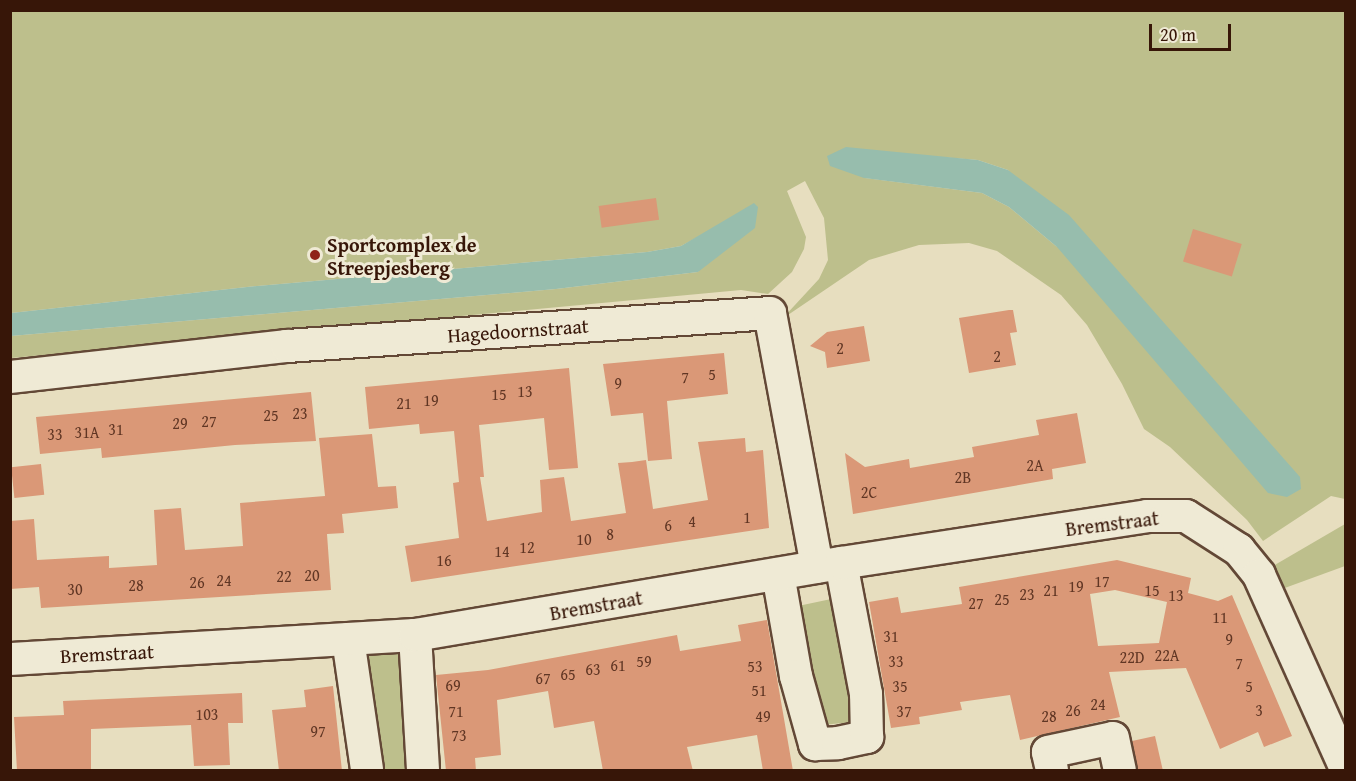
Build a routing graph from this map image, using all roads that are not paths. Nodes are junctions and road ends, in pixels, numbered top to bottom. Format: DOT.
graph roads {
  1 [pos="10,378"];
  2 [pos="829,565"];
  3 [pos="778,574"];
  4 [pos="415,635"];
  5 [pos="348,639"];
  6 [pos="10,659"];
  7 [pos="1346,769"];
  8 [pos="366,771"];
  9 [pos="423,771"];
  10 [pos="1052,771"];
  11 [pos="1120,771"];
  1 -- 2 [label="street, Hagedoornstraat"];
  2 -- 3 [label="street, Bremstraat"];
  2 -- 3 [label="street"];
  2 -- 7 [label="street, Bremstraat"];
  3 -- 4 [label="street, Bremstraat"];
  4 -- 5 [label="street, Bremstraat"];
  4 -- 9 [label="street"];
  5 -- 6 [label="street, Bremstraat"];
  5 -- 8 [label="street"];
  10 -- 11 [label="street"];
}
